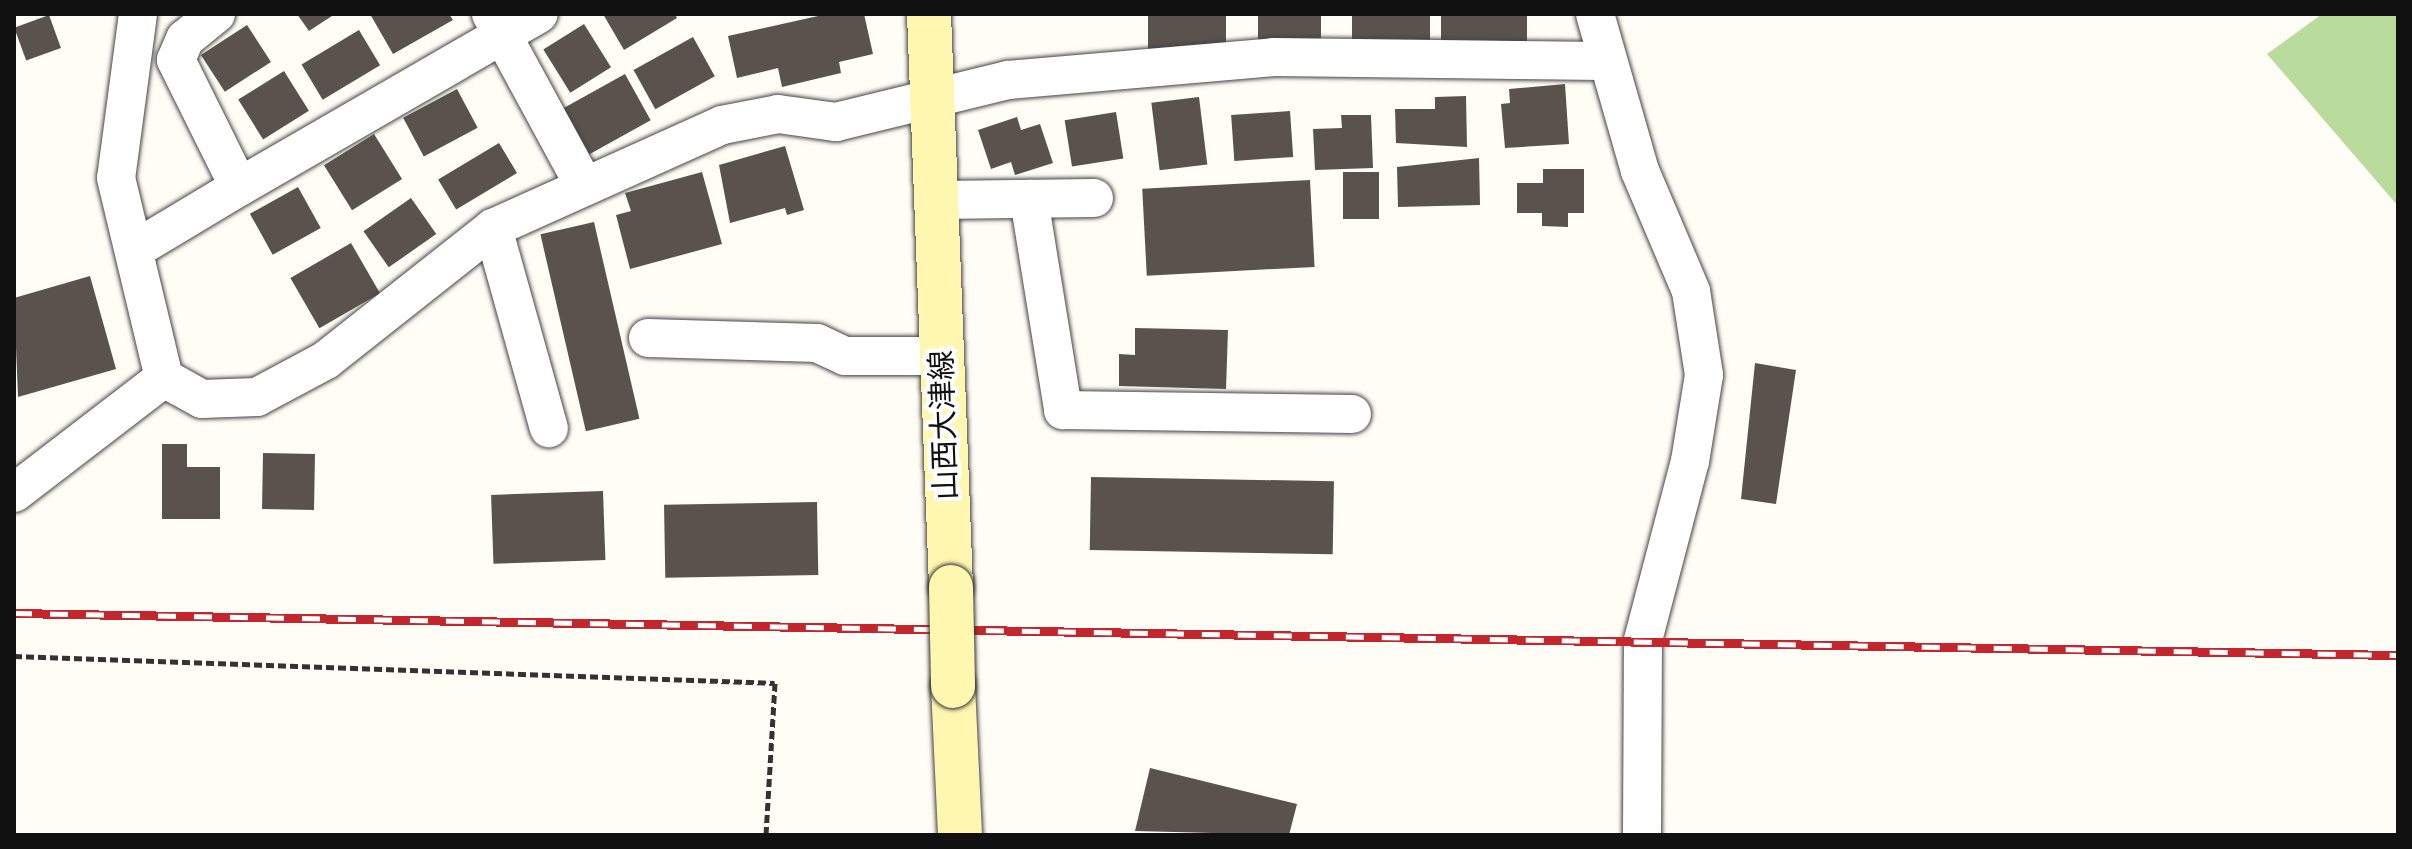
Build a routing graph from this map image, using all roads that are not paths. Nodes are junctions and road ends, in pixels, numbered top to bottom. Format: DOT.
graph roads {
  1 [pos="138,14"];
  2 [pos="216,14"];
  3 [pos="539,14"];
  4 [pos="929,14"];
  5 [pos="1595,14"];
  6 [pos="498,24"];
  7 [pos="1603,61"];
  8 [pos="933,102"];
  9 [pos="584,185"];
  10 [pos="239,187"];
  11 [pos="1094,198"];
  12 [pos="1029,199"];
  13 [pos="937,200"];
  14 [pos="493,228"];
  15 [pos="134,250"];
  16 [pos="648,338"];
  17 [pos="942,356"];
  18 [pos="164,378"];
  19 [pos="1352,414"];
  20 [pos="549,428"];
  21 [pos="14,493"];
  22 [pos="960,835"];
  23 [pos="1642,835"];
  1 -- 15 [label="street"];
  2 -- 10 [label="street"];
  3 -- 6 [label="street"];
  4 -- 8 [label="main road, 山西大津線"];
  5 -- 7 [label="street"];
  6 -- 9 [label="street"];
  6 -- 10 [label="street"];
  7 -- 8 [label="street"];
  7 -- 23 [label="street"];
  8 -- 9 [label="street"];
  8 -- 13 [label="main road, 山西大津線"];
  9 -- 14 [label="street"];
  10 -- 15 [label="street"];
  11 -- 12 [label="street"];
  12 -- 13 [label="street"];
  12 -- 19 [label="street"];
  13 -- 17 [label="main road, 山西大津線"];
  14 -- 18 [label="street"];
  14 -- 20 [label="street"];
  15 -- 18 [label="street"];
  16 -- 17 [label="street"];
  17 -- 22 [label="main road, 山西大津線, bridge"];
  18 -- 21 [label="street"];
}
